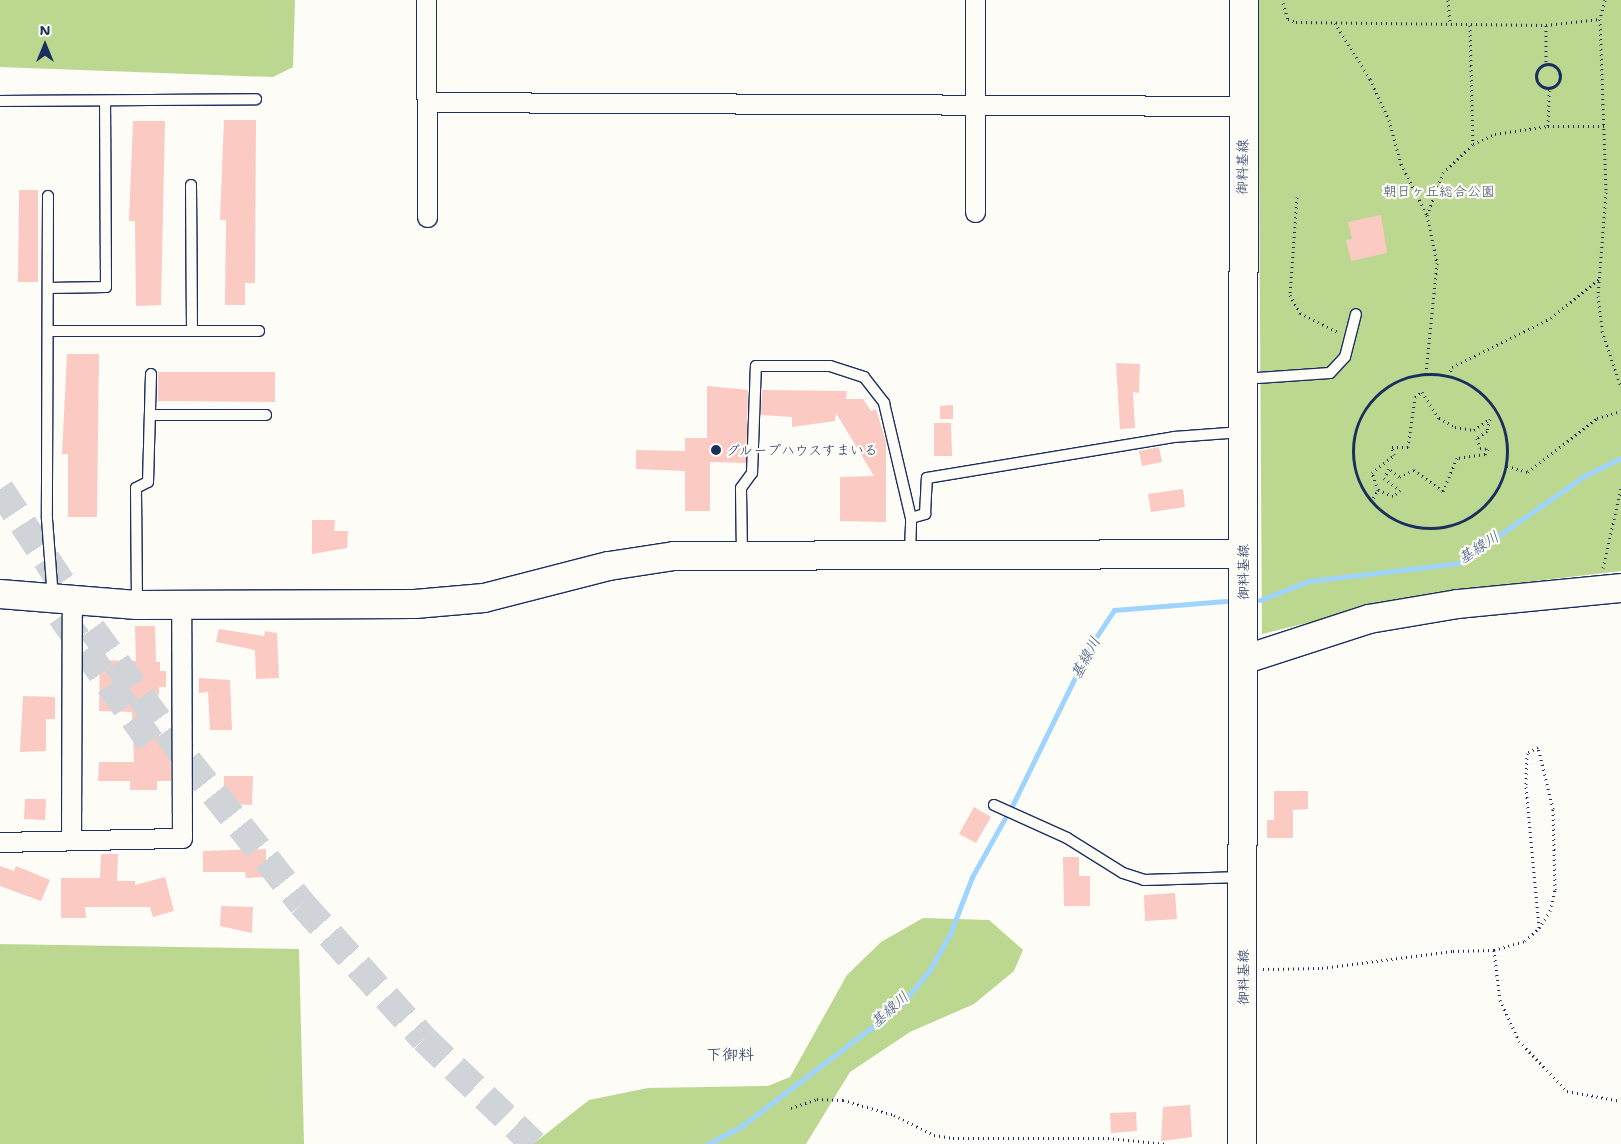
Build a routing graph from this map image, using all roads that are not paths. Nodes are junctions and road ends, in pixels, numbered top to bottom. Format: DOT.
graph roads {
  1 [pos="426,0"];
  2 [pos="975,0"];
  3 [pos="1244,0"];
  4 [pos="256,99"];
  5 [pos="0,101"];
  6 [pos="427,102"];
  7 [pos="105,103"];
  8 [pos="975,105"];
  9 [pos="1243,106"];
  10 [pos="191,185"];
  11 [pos="48,196"];
  12 [pos="975,212"];
  13 [pos="427,217"];
  14 [pos="48,288"];
  15 [pos="1356,314"];
  16 [pos="48,331"];
  17 [pos="192,331"];
  18 [pos="258,331"];
  19 [pos="151,374"];
  20 [pos="1242,380"];
  21 [pos="150,415"];
  22 [pos="266,415"];
  23 [pos="1243,432"];
  24 [pos="911,518"];
  25 [pos="742,554"];
  26 [pos="910,554"];
  27 [pos="1243,554"];
  28 [pos="1610,589"];
  29 [pos="0,594"];
  30 [pos="62,600"];
  31 [pos="137,605"];
  32 [pos="181,605"];
  33 [pos="1243,660"];
  34 [pos="994,806"];
  35 [pos="71,840"];
  36 [pos="0,842"];
  37 [pos="1243,877"];
  38 [pos="1242,1144"];
  1 -- 6 [label="street"];
  2 -- 8 [label="street"];
  3 -- 9 [label="street, 御料基線"];
  4 -- 7 [label="lane"];
  5 -- 7 [label="lane"];
  6 -- 8 [label="street"];
  6 -- 13 [label="street"];
  7 -- 14 [label="lane"];
  8 -- 9 [label="street"];
  8 -- 12 [label="street"];
  9 -- 20 [label="street, 御料基線"];
  10 -- 17 [label="lane"];
  11 -- 14 [label="lane"];
  14 -- 16 [label="lane"];
  15 -- 20 [label="lane"];
  16 -- 17 [label="lane"];
  16 -- 30 [label="lane"];
  17 -- 18 [label="lane"];
  19 -- 21 [label="lane"];
  20 -- 23 [label="street, 御料基線"];
  21 -- 22 [label="lane"];
  21 -- 31 [label="lane"];
  23 -- 24 [label="lane"];
  23 -- 27 [label="street, 御料基線"];
  24 -- 25 [label="lane"];
  24 -- 26 [label="lane"];
  25 -- 26 [label="street"];
  25 -- 32 [label="street"];
  26 -- 27 [label="street"];
  27 -- 33 [label="street, 御料基線"];
  28 -- 33 [label="street"];
  29 -- 30 [label="street"];
  30 -- 31 [label="street"];
  30 -- 35 [label="street"];
  31 -- 32 [label="street"];
  32 -- 35 [label="street"];
  33 -- 37 [label="street, 御料基線"];
  34 -- 37 [label="lane"];
  35 -- 36 [label="street"];
  37 -- 38 [label="street, 御料基線"];
}
